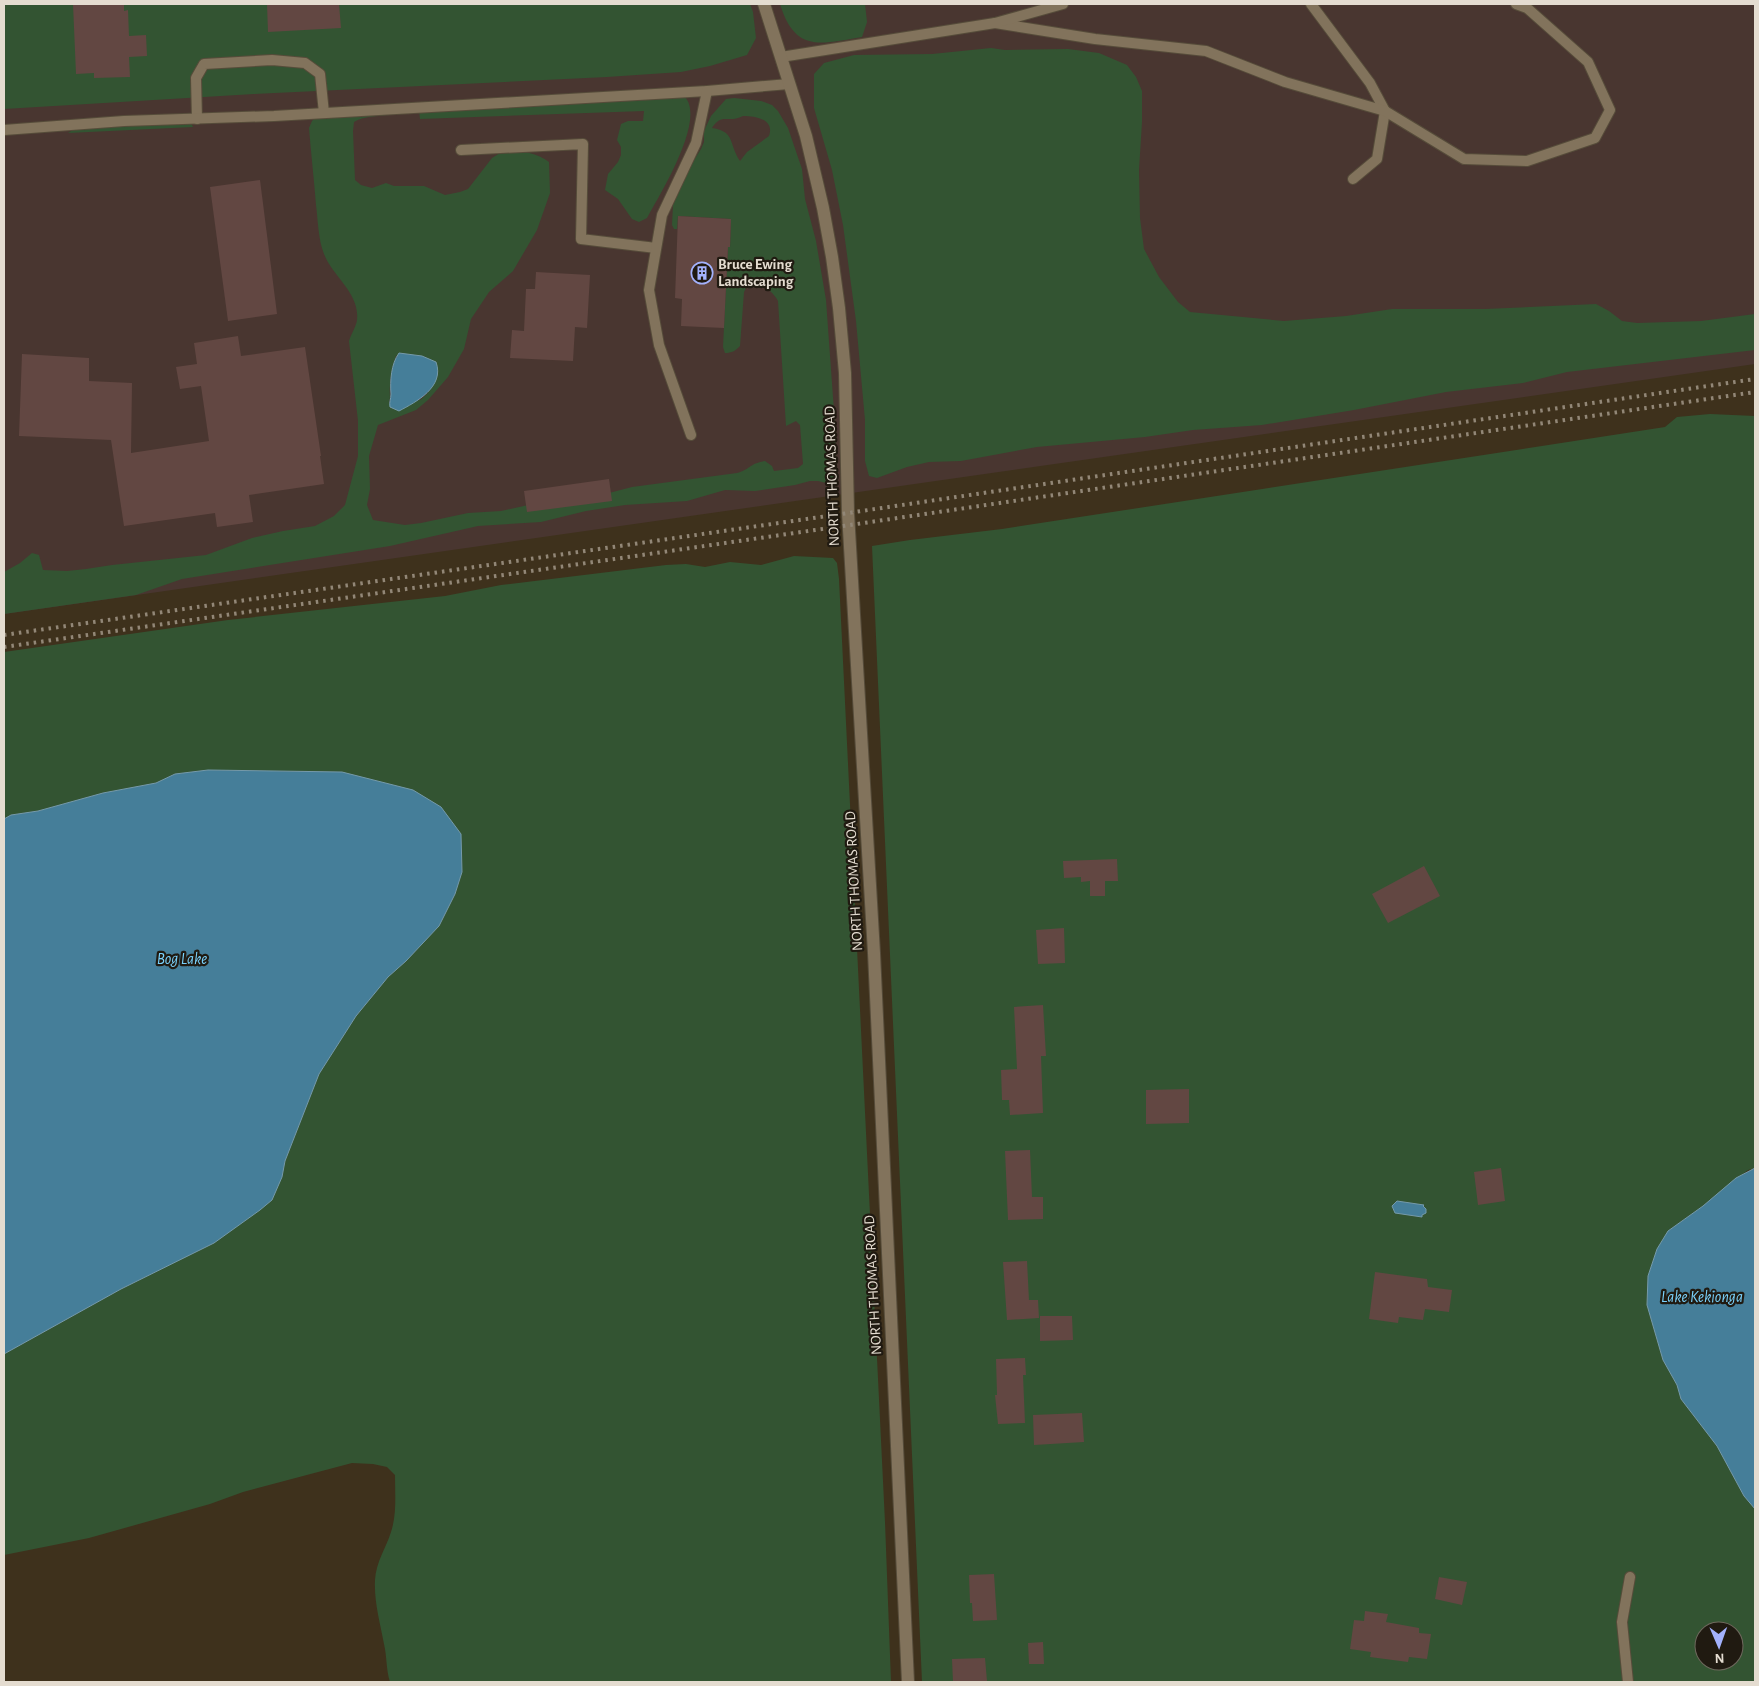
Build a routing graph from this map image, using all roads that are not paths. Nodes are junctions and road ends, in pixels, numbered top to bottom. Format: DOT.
graph roads {
  1 [pos="764,4"];
  2 [pos="1063,4"];
  3 [pos="1311,4"];
  4 [pos="1516,4"];
  5 [pos="995,23"];
  6 [pos="780,57"];
  7 [pos="789,84"];
  8 [pos="707,92"];
  9 [pos="1385,110"];
  10 [pos="324,113"];
  11 [pos="197,119"];
  12 [pos="4,130"];
  13 [pos="461,150"];
  14 [pos="1353,179"];
  15 [pos="656,248"];
  16 [pos="691,435"];
  17 [pos="1630,1577"];
  18 [pos="908,1682"];
  19 [pos="1628,1682"];
  1 -- 6 [label="main road, NORTH THOMAS ROAD"];
  2 -- 5 [label="lane"];
  3 -- 9 [label="lane"];
  4 -- 9 [label="lane"];
  5 -- 6 [label="lane"];
  5 -- 9 [label="lane"];
  6 -- 7 [label="main road, NORTH THOMAS ROAD"];
  7 -- 8 [label="lane"];
  7 -- 18 [label="main road, NORTH THOMAS ROAD"];
  8 -- 10 [label="lane"];
  8 -- 15 [label="lane"];
  9 -- 14 [label="lane"];
  10 -- 11 [label="lane"];
  10 -- 11 [label="lane"];
  11 -- 12 [label="lane"];
  13 -- 15 [label="lane"];
  15 -- 16 [label="lane"];
  17 -- 19 [label="lane"];
}
